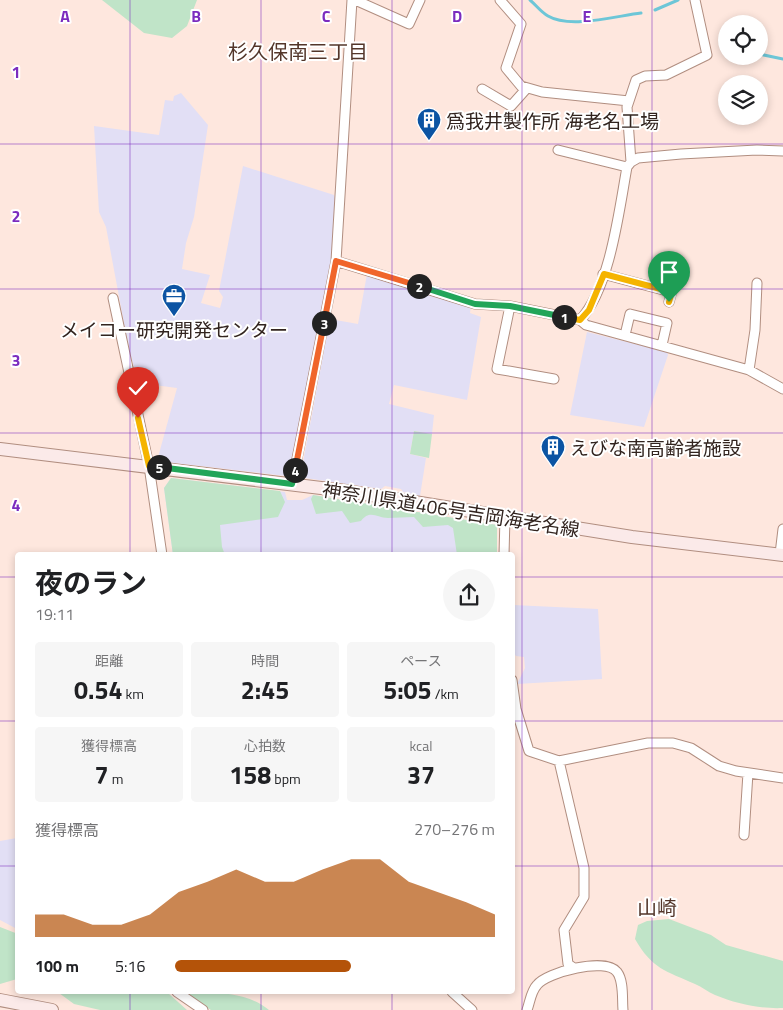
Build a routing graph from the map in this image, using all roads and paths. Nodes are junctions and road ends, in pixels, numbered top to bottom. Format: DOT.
graph roads {
  1 [pos="354,0"];
  2 [pos="420,0"];
  3 [pos="500,0"];
  4 [pos="695,0"];
  5 [pos="527,88"];
  6 [pos="482,89"];
  7 [pos="629,101"];
  8 [pos="558,150"];
  9 [pos="783,151"];
  10 [pos="629,164"];
  11 [pos="336,261"];
  12 [pos="604,274"];
  13 [pos="675,279"];
  14 [pos="757,283"];
  15 [pos="672,292"];
  16 [pos="113,298"];
  17 [pos="669,302"];
  18 [pos="510,306"];
  19 [pos="580,320"];
  20 [pos="625,335"];
  21 [pos="662,345"];
  22 [pos="750,370"];
  23 [pos="554,379"];
  24 [pos="783,389"];
  25 [pos="0,449"];
  26 [pos="149,466"];
  27 [pos="292,484"];
  28 [pos="505,517"];
  29 [pos="783,529"];
  30 [pos="162,552"];
  31 [pos="504,552"];
  32 [pos="781,555"];
  33 [pos="515,712"];
  34 [pos="559,761"];
  35 [pos="748,773"];
  36 [pos="783,778"];
  37 [pos="744,835"];
  38 [pos="574,968"];
  39 [pos="179,994"];
  40 [pos="454,994"];
  41 [pos="0,1000"];
  42 [pos="52,1010"];
  43 [pos="203,1010"];
  44 [pos="472,1010"];
  45 [pos="527,1010"];
  46 [pos="624,1010"];
  1 -- 2 [label="street"];
  1 -- 11 [label="street"];
  3 -- 5 [label="street"];
  4 -- 7 [label="street"];
  5 -- 6 [label="street"];
  5 -- 7 [label="street"];
  7 -- 10 [label="street"];
  8 -- 10 [label="street"];
  9 -- 10 [label="street"];
  10 -- 12 [label="street"];
  11 -- 18 [label="street"];
  11 -- 27 [label="street"];
  12 -- 15 [label="street"];
  12 -- 19 [label="street"];
  13 -- 15 [label="street"];
  14 -- 22 [label="street"];
  15 -- 17 [label="street"];
  16 -- 26 [label="street"];
  18 -- 19 [label="street"];
  18 -- 23 [label="street"];
  19 -- 20 [label="street"];
  20 -- 21 [label="street"];
  20 -- 21 [label="street"];
  21 -- 22 [label="street"];
  22 -- 24 [label="street"];
  25 -- 26 [label="main road, 神奈川県道406号吉岡海老名線"];
  26 -- 27 [label="main road, 神奈川県道406号吉岡海老名線"];
  26 -- 30 [label="street"];
  27 -- 28 [label="main road, 神奈川県道406号吉岡海老名線"];
  28 -- 31 [label="street"];
  28 -- 32 [label="main road, 神奈川県道406号吉岡海老名線"];
  29 -- 32 [label="street"];
  33 -- 34 [label="street"];
  34 -- 35 [label="street"];
  34 -- 38 [label="street"];
  35 -- 36 [label="street"];
  35 -- 37 [label="street"];
  38 -- 45 [label="street"];
  38 -- 46 [label="street"];
  39 -- 43 [label="street"];
  40 -- 44 [label="street"];
  41 -- 42 [label="main road"];
}
